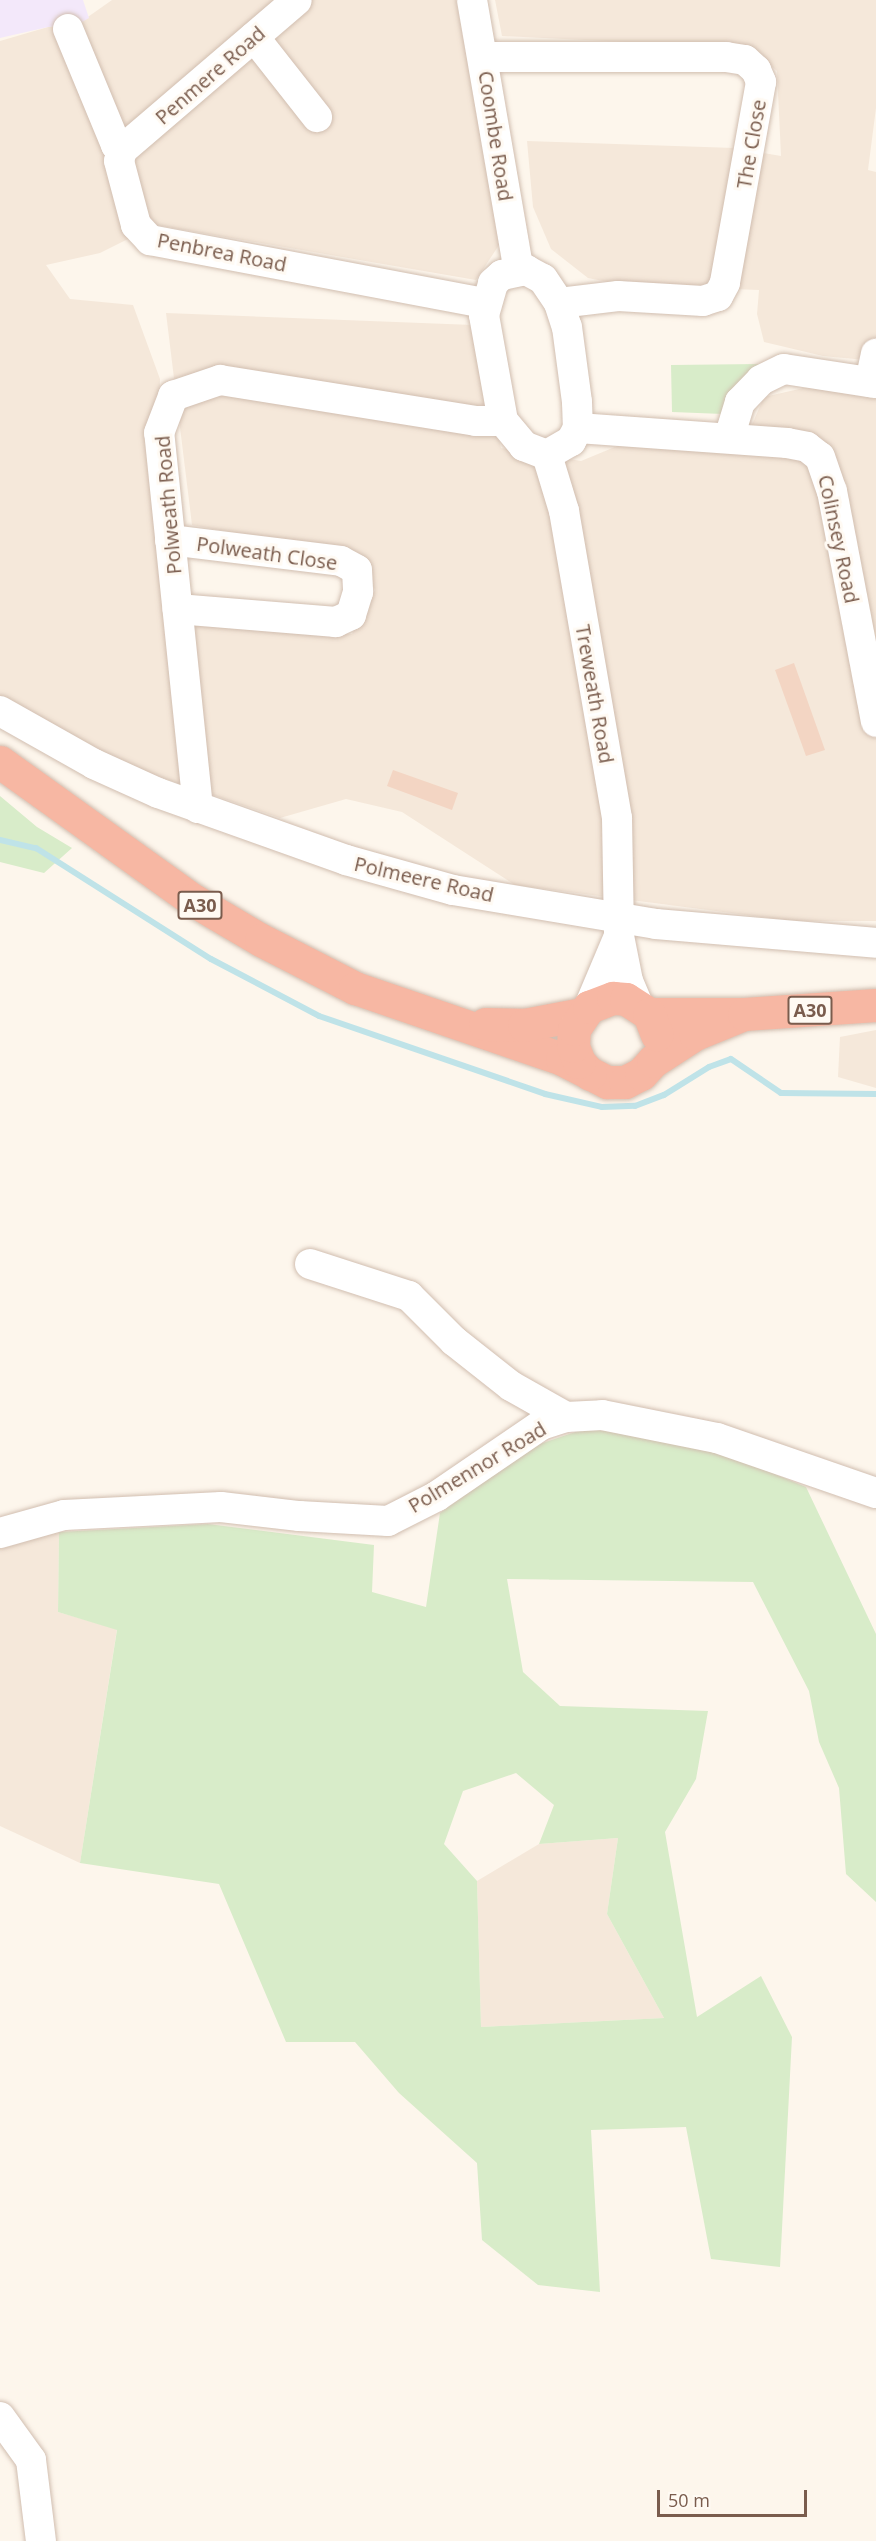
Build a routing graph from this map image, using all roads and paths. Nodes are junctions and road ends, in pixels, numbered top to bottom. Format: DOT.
graph roads {
  1 [pos="297,0"];
  2 [pos="472,0"];
  3 [pos="68,29"];
  4 [pos="254,37"];
  5 [pos="483,57"];
  6 [pos="317,117"];
  7 [pos="122,150"];
  8 [pos="519,271"];
  9 [pos="485,303"];
  10 [pos="559,303"];
  11 [pos="874,373"];
  12 [pos="503,421"];
  13 [pos="578,428"];
  14 [pos="729,438"];
  15 [pos="547,455"];
  16 [pos="170,540"];
  17 [pos="178,609"];
  18 [pos="0,711"];
  19 [pos="876,722"];
  20 [pos="0,762"];
  21 [pos="198,807"];
  22 [pos="620,926"];
  23 [pos="876,943"];
  24 [pos="876,1005"];
  25 [pos="643,1009"];
  26 [pos="586,1010"];
  27 [pos="421,1014"];
  28 [pos="744,1014"];
  29 [pos="653,1061"];
  30 [pos="590,1074"];
  31 [pos="310,1264"];
  32 [pos="566,1417"];
  33 [pos="876,1493"];
  34 [pos="0,1533"];
  35 [pos="0,2417"];
  36 [pos="41,2541"];
  1 -- 4 [label="street, Penmere Road"];
  2 -- 5 [label="street, Coombe Road"];
  3 -- 7 [label="street, Penbrea Road"];
  4 -- 6 [label="street"];
  4 -- 7 [label="street, Penmere Road"];
  5 -- 8 [label="street, Coombe Road"];
  5 -- 10 [label="street, The Close"];
  7 -- 9 [label="street, Penbrea Road"];
  8 -- 9 [label="street"];
  8 -- 10 [label="street"];
  9 -- 12 [label="street"];
  10 -- 13 [label="street"];
  11 -- 14 [label="street"];
  12 -- 15 [label="street"];
  12 -- 16 [label="street, Polweath Road"];
  13 -- 14 [label="street, Colinsey Road"];
  13 -- 15 [label="street"];
  14 -- 19 [label="street, Colinsey Road"];
  15 -- 22 [label="street, Treweath Road"];
  16 -- 17 [label="street, Polweath Road"];
  16 -- 17 [label="street, Polweath Close"];
  17 -- 21 [label="street, Polweath Road"];
  18 -- 21 [label="street, Polmeere Road"];
  20 -- 27 [label="highway, A30"];
  21 -- 22 [label="street, Polmeere Road"];
  22 -- 23 [label="street, Polmeere Road"];
  22 -- 25 [label="street, Treweath Road"];
  22 -- 26 [label="street, Treweath Road"];
  24 -- 28 [label="highway, A30"];
  25 -- 26 [label="highway, A30"];
  25 -- 28 [label="highway, A30"];
  25 -- 29 [label="highway"];
  26 -- 27 [label="highway, A30"];
  26 -- 30 [label="highway"];
  27 -- 30 [label="highway, A30"];
  28 -- 29 [label="highway, A30"];
  29 -- 30 [label="highway, A30"];
  31 -- 32 [label="street"];
  32 -- 33 [label="street, Polmennor Road"];
  32 -- 34 [label="street, Polmennor Road"];
  35 -- 36 [label="street"];
}
